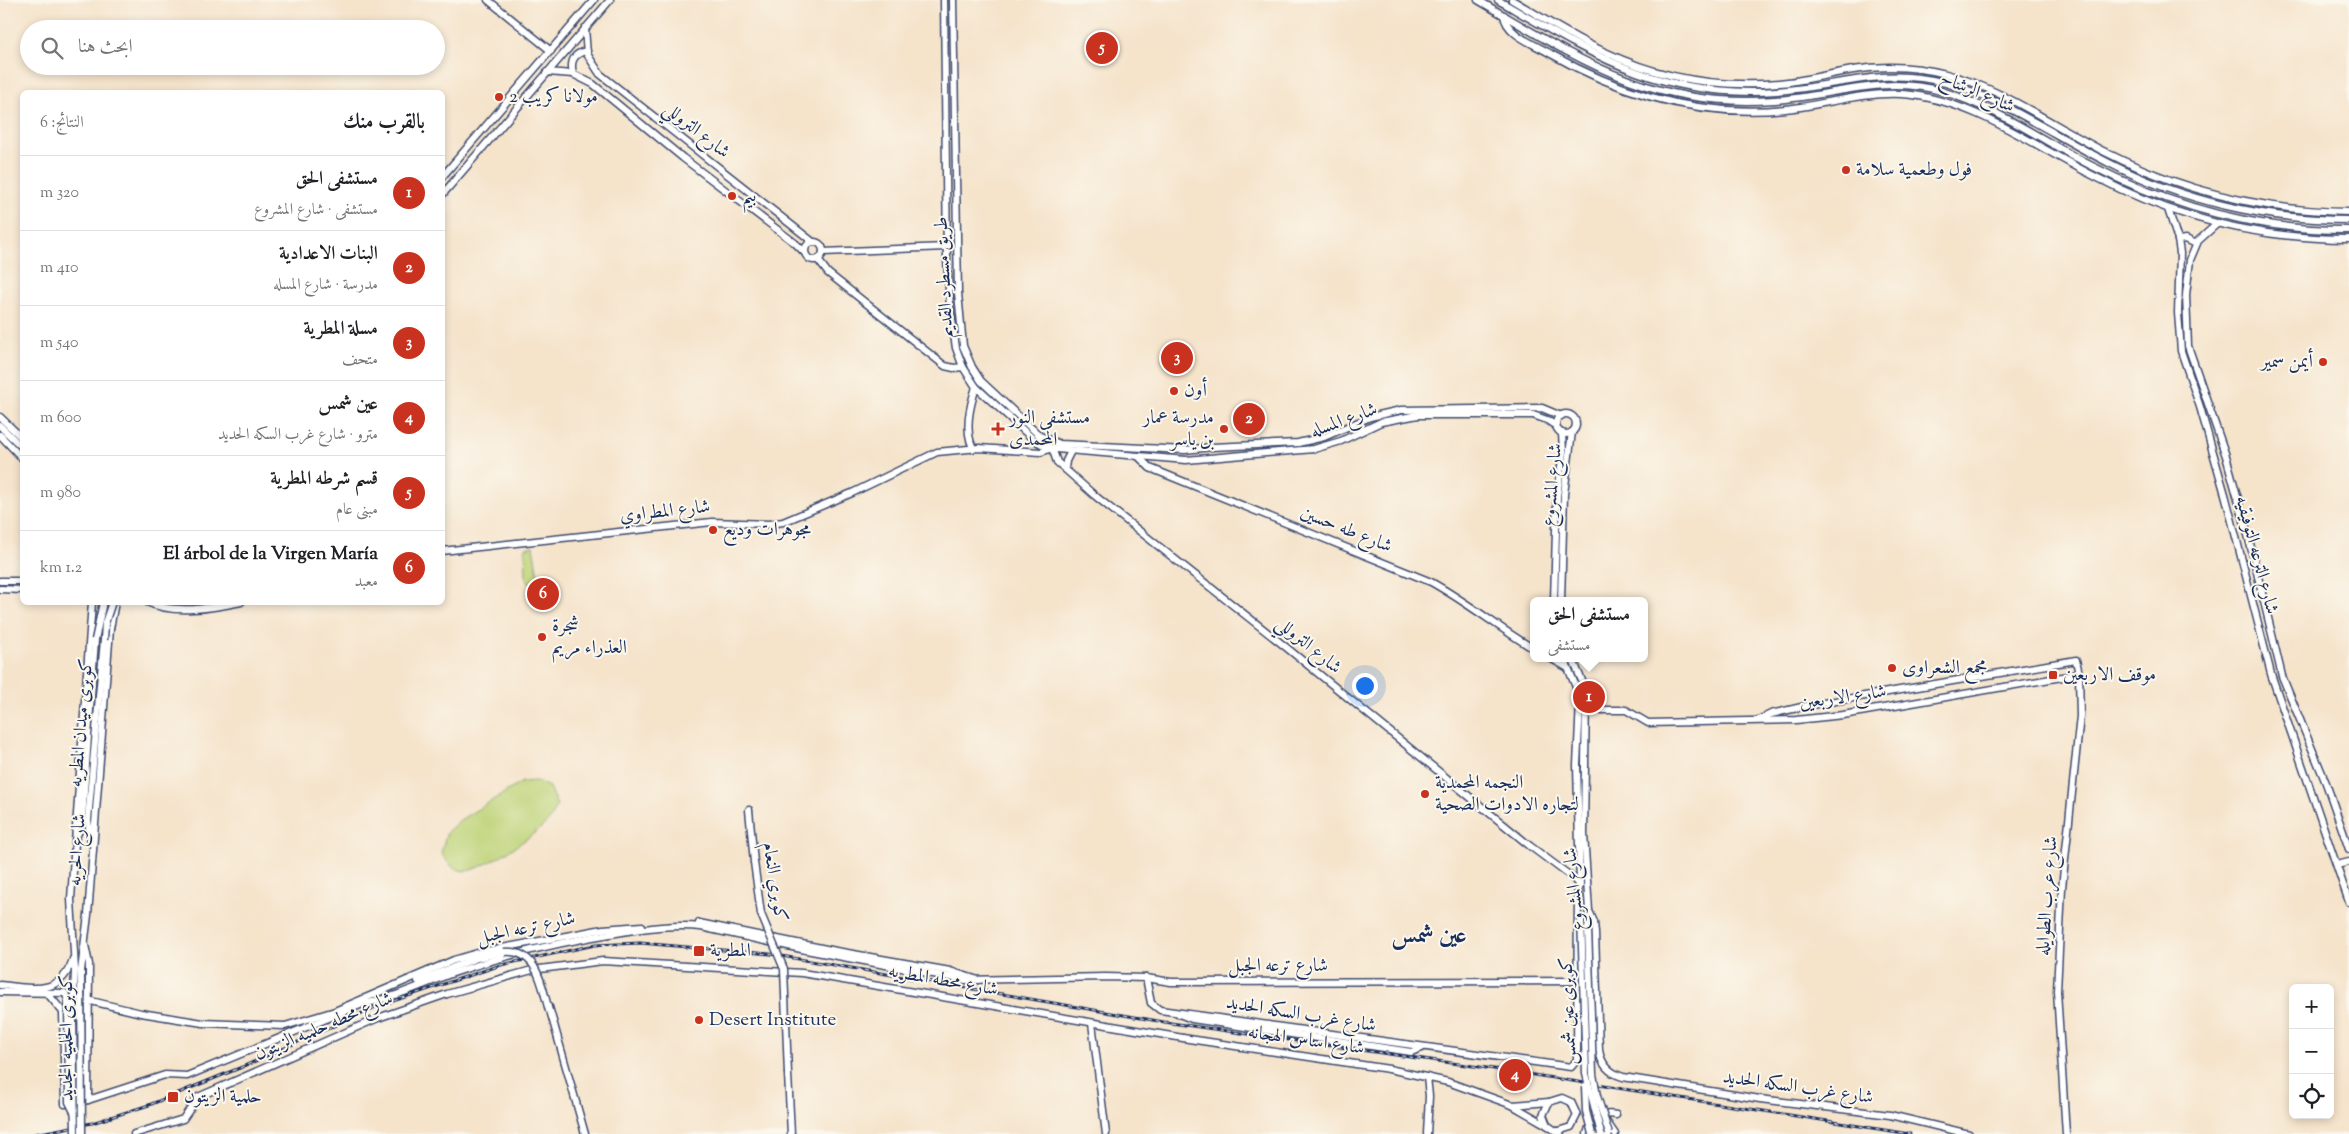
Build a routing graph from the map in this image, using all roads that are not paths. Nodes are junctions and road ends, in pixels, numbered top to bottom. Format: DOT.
graph roads {
  1 [pos="488,0"];
  2 [pos="594,0"];
  3 [pos="610,0"];
  4 [pos="944,0"];
  5 [pos="952,0"];
  6 [pos="1478,0"];
  7 [pos="1498,0"];
  8 [pos="1512,0"];
  9 [pos="1504,15"];
  10 [pos="585,28"];
  11 [pos="552,50"];
  12 [pos="586,51"];
  13 [pos="547,72"];
  14 [pos="573,74"];
  15 [pos="2038,116"];
  16 [pos="2033,123"];
  17 [pos="2029,132"];
  18 [pos="2024,139"];
  19 [pos="445,174"];
  20 [pos="445,191"];
  21 [pos="2168,209"];
  22 [pos="2349,212"];
  23 [pos="2349,220"];
  24 [pos="2218,223"];
  25 [pos="2349,230"];
  26 [pos="2349,239"];
  27 [pos="2178,240"];
  28 [pos="813,242"];
  29 [pos="2196,244"];
  30 [pos="946,248"];
  31 [pos="823,252"];
  32 [pos="805,253"];
  33 [pos="818,260"];
  34 [pos="963,367"];
  35 [pos="976,387"];
  36 [pos="1561,416"];
  37 [pos="0,417"];
  38 [pos="1354,424"];
  39 [pos="0,426"];
  40 [pos="1556,426"];
  41 [pos="1345,430"];
  42 [pos="1360,432"];
  43 [pos="1572,432"];
  44 [pos="1562,433"];
  45 [pos="0,435"];
  46 [pos="20,436"];
  47 [pos="1349,438"];
  48 [pos="20,445"];
  49 [pos="973,448"];
  50 [pos="1052,448"];
  51 [pos="1155,449"];
  52 [pos="1071,451"];
  53 [pos="20,456"];
  54 [pos="1138,456"];
  55 [pos="1065,469"];
  56 [pos="445,552"];
  57 [pos="0,581"];
  58 [pos="20,581"];
  59 [pos="0,590"];
  60 [pos="20,590"];
  61 [pos="1554,597"];
  62 [pos="1561,597"];
  63 [pos="92,605"];
  64 [pos="101,605"];
  65 [pos="113,605"];
  66 [pos="159,605"];
  67 [pos="224,605"];
  68 [pos="89,634"];
  69 [pos="106,638"];
  70 [pos="1530,647"];
  71 [pos="2076,660"];
  72 [pos="1557,662"];
  73 [pos="1566,662"];
  74 [pos="1574,662"];
  75 [pos="1568,668"];
  76 [pos="2079,674"];
  77 [pos="1587,710"];
  78 [pos="1758,720"];
  79 [pos="749,810"];
  80 [pos="75,838"];
  81 [pos="93,847"];
  82 [pos="2349,850"];
  83 [pos="2349,862"];
  84 [pos="2337,865"];
  85 [pos="1579,884"];
  86 [pos="2349,902"];
  87 [pos="1589,911"];
  88 [pos="84,941"];
  89 [pos="74,953"];
  90 [pos="603,961"];
  91 [pos="538,969"];
  92 [pos="78,971"];
  93 [pos="1146,978"];
  94 [pos="979,981"];
  95 [pos="1577,981"];
  96 [pos="0,985"];
  97 [pos="0,992"];
  98 [pos="48,994"];
  99 [pos="88,1000"];
  100 [pos="363,1004"];
  101 [pos="1092,1023"];
  102 [pos="276,1026"];
  103 [pos="556,1035"];
  104 [pos="278,1040"];
  105 [pos="1571,1067"];
  106 [pos="1586,1074"];
  107 [pos="1623,1076"];
  108 [pos="1427,1077"];
  109 [pos="88,1100"];
  110 [pos="1549,1102"];
  111 [pos="1512,1105"];
  112 [pos="75,1114"];
  113 [pos="1616,1115"];
  114 [pos="1603,1118"];
  115 [pos="1547,1125"];
  116 [pos="1559,1133"];
  117 [pos="75,1134"];
  118 [pos="82,1134"];
  119 [pos="134,1134"];
  120 [pos="585,1134"];
  121 [pos="791,1134"];
  122 [pos="1106,1134"];
  123 [pos="1427,1134"];
  124 [pos="1587,1134"];
  125 [pos="1592,1134"];
  126 [pos="1601,1134"];
  127 [pos="1609,1134"];
  128 [pos="1615,1134"];
  129 [pos="1968,1134"];
  130 [pos="2066,1134"];
  1 -- 11 [label="street"];
  2 -- 11 [label="street"];
  3 -- 10 [label="street"];
  4 -- 30 [label="street, طريق مسطرد القديم"];
  5 -- 51 [label="street, طريق مسطرد القديم"];
  6 -- 9 [label="street, شارع الرشاح"];
  7 -- 16 [label="street, شارع الرشاح"];
  8 -- 15 [label="street"];
  9 -- 17 [label="street, شارع الرشاح"];
  9 -- 18 [label="street"];
  10 -- 12 [label="street, شارع التروللي"];
  10 -- 13 [label="street"];
  11 -- 19 [label="street"];
  12 -- 14 [label="street"];
  12 -- 28 [label="street, شارع التروللي"];
  13 -- 14 [label="street, شارع التروللي"];
  13 -- 20 [label="street"];
  14 -- 32 [label="street, شارع التروللي"];
  15 -- 16 [label="street"];
  15 -- 22 [label="street"];
  16 -- 23 [label="street, شارع الرشاح"];
  17 -- 18 [label="street"];
  17 -- 25 [label="street, شارع الرشاح"];
  18 -- 21 [label="street"];
  21 -- 24 [label="street"];
  21 -- 27 [label="street, شارع الترعه التوفيقيه"];
  24 -- 26 [label="street"];
  24 -- 29 [label="street, شارع الترعه التوفيقيه"];
  27 -- 29 [label="street"];
  27 -- 84 [label="street, شارع الترعه التوفيقيه"];
  28 -- 31 [label="street"];
  28 -- 32 [label="street"];
  29 -- 82 [label="street, شارع الترعه التوفيقيه"];
  30 -- 31 [label="street"];
  30 -- 34 [label="street, طريق مسطرد القديم"];
  31 -- 33 [label="street"];
  32 -- 33 [label="street"];
  33 -- 34 [label="street"];
  34 -- 35 [label="street, طريق مسطرد القديم"];
  35 -- 49 [label="street"];
  35 -- 50 [label="street, طريق مسطرد القديم"];
  36 -- 38 [label="street, شارع المسله"];
  36 -- 40 [label="street"];
  36 -- 43 [label="street"];
  37 -- 46 [label="street"];
  38 -- 41 [label="street, شارع المسله"];
  38 -- 42 [label="street"];
  39 -- 48 [label="street"];
  40 -- 42 [label="street, شارع المسله"];
  40 -- 44 [label="street"];
  41 -- 47 [label="street"];
  41 -- 51 [label="street, شارع المسله"];
  42 -- 47 [label="street, شارع المسله"];
  43 -- 44 [label="street"];
  43 -- 62 [label="street, شارع المشروع"];
  44 -- 61 [label="street, شارع المشروع"];
  45 -- 53 [label="street"];
  47 -- 54 [label="street, شارع المسله"];
  49 -- 50 [label="street"];
  49 -- 56 [label="street, شارع المطراوي"];
  50 -- 52 [label="street, طريق مسطرد القديم"];
  50 -- 55 [label="street, شارع التروللي"];
  52 -- 54 [label="street, طريق مسطرد القديم"];
  52 -- 55 [label="street"];
  54 -- 70 [label="street, شارع طه حسين"];
  55 -- 85 [label="street, شارع التروللي"];
  57 -- 58 [label="street"];
  59 -- 60 [label="street"];
  63 -- 68 [label="street, شارع الحريه"];
  64 -- 80 [label="street, كوبرى ميدان المطريه, bridge"];
  65 -- 69 [label="street, كوبرى ميدان المطريه, bridge"];
  66 -- 67 [label="street"];
  68 -- 69 [label="street"];
  68 -- 80 [label="street, شارع الحريه"];
  69 -- 81 [label="street, كوبرى ميدان المطريه"];
  71 -- 76 [label="street, شارع عرب الطوايله"];
  71 -- 78 [label="street, شارع الاربعين"];
  72 -- 75 [label="street"];
  73 -- 75 [label="street, شارع المشروع"];
  74 -- 77 [label="street, شارع المشروع"];
  75 -- 85 [label="street, شارع المشروع"];
  76 -- 78 [label="street, شارع الاربعين"];
  76 -- 130 [label="street, شارع عرب الطوايله"];
  77 -- 78 [label="street, شارع الاربعين"];
  77 -- 87 [label="street, شارع المشروع"];
  79 -- 121 [label="street, كوبري النعام, bridge"];
  80 -- 89 [label="street, شارع الحريه"];
  81 -- 88 [label="street, شارع الحريه"];
  83 -- 84 [label="street"];
  84 -- 86 [label="street, شارع الترعه التوفيقيه"];
  85 -- 95 [label="street, شارع المشروع"];
  85 -- 106 [label="street, كوبرى عين شمس, bridge"];
  87 -- 107 [label="street, شارع المشروع"];
  87 -- 114 [label="street, كوبرى عين شمس, bridge"];
  88 -- 92 [label="street, كوبرى الحلميه الجديد"];
  88 -- 99 [label="street, شارع الحريه"];
  89 -- 92 [label="street, كوبرى الحلميه الجديد"];
  89 -- 96 [label="street"];
  90 -- 91 [label="street, شارع محطه حلميه الزيتون"];
  90 -- 101 [label="street, شارع محطه المطريه"];
  91 -- 103 [label="street"];
  91 -- 119 [label="street, شارع محطه حلميه الزيتون"];
  92 -- 112 [label="street, كوبرى الحلميه الجديد, bridge"];
  92 -- 118 [label="street, كوبرى الحلميه الجديد, bridge"];
  93 -- 94 [label="street, شارع ترعه الجبل"];
  93 -- 95 [label="street, شارع ترعه الجبل"];
  93 -- 105 [label="street, شارع غرب السكه الحديد"];
  94 -- 100 [label="street, شارع ترعه الجبل"];
  94 -- 102 [label="street, شارع ترعه الجبل"];
  95 -- 105 [label="street, شارع المشروع"];
  97 -- 98 [label="street"];
  98 -- 109 [label="street, شارع محطه حلميه الزيتون"];
  98 -- 112 [label="street, bridge"];
  99 -- 102 [label="street, شارع ترعه الجبل"];
  99 -- 109 [label="street, شارع الحريه"];
  100 -- 103 [label="street, شارع محطه حلميه الزيتون, bridge"];
  100 -- 104 [label="street, شارع محطه حلميه الزيتون"];
  101 -- 108 [label="street, شارع اساس الهجانه"];
  101 -- 122 [label="street"];
  102 -- 104 [label="street"];
  103 -- 120 [label="street"];
  104 -- 109 [label="street, شارع محطه حلميه الزيتون"];
  106 -- 125 [label="street, bridge"];
  106 -- 126 [label="street, كوبرى عين شمس, bridge"];
  107 -- 129 [label="street, شارع غرب السكه الحديد"];
  108 -- 111 [label="street, شارع اساس الهجانه"];
  108 -- 123 [label="street"];
  110 -- 111 [label="street, شارع اساس الهجانه"];
  110 -- 115 [label="street"];
  110 -- 116 [label="street"];
  111 -- 115 [label="street, شارع اساس الهجانه"];
  112 -- 117 [label="street, كوبرى الحلميه الجديد, bridge"];
  113 -- 124 [label="street"];
  114 -- 127 [label="street, كوبرى عين شمس, bridge"];
  114 -- 128 [label="street, bridge"];
  115 -- 116 [label="street"];
}
